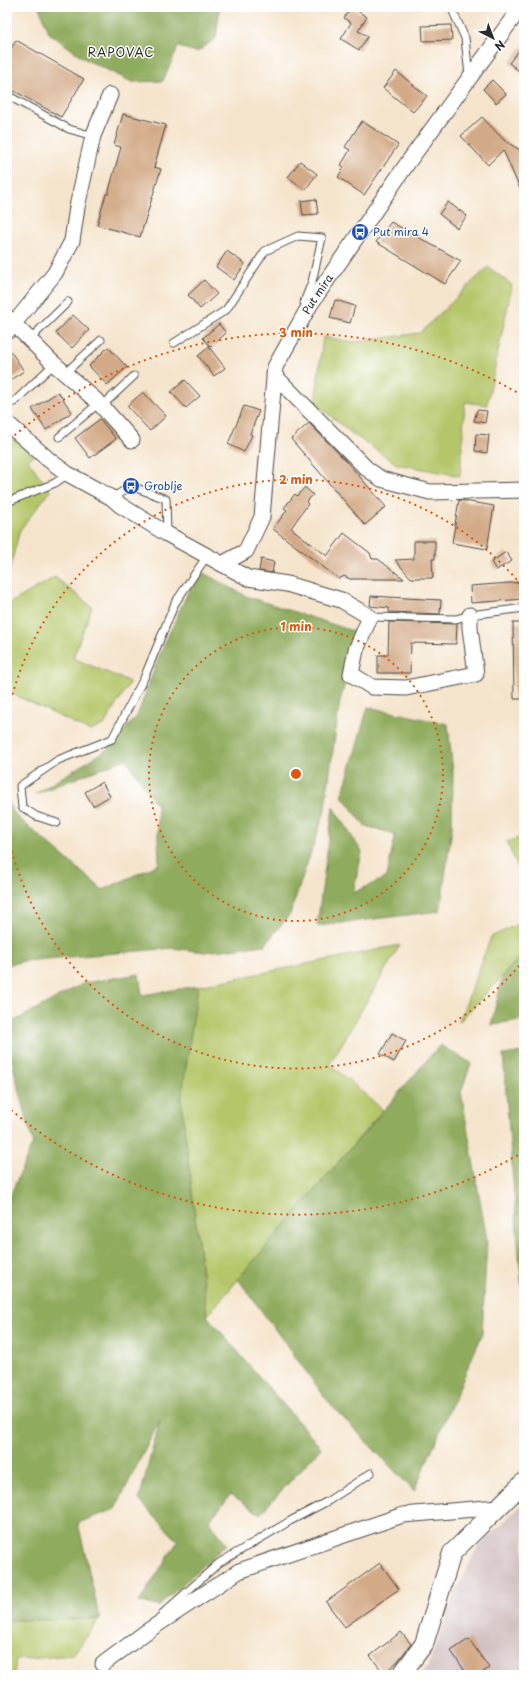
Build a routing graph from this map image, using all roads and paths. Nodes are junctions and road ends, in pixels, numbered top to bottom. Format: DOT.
graph roads {
  1 [pos="451,7"];
  2 [pos="521,7"];
  3 [pos="469,78"];
  4 [pos="7,95"];
  5 [pos="110,95"];
  6 [pos="93,136"];
  7 [pos="68,302"];
  8 [pos="310,305"];
  9 [pos="9,324"];
  10 [pos="30,339"];
  11 [pos="100,340"];
  12 [pos="174,343"];
  13 [pos="60,368"];
  14 [pos="274,375"];
  15 [pos="134,376"];
  16 [pos="14,402"];
  17 [pos="101,405"];
  18 [pos="7,422"];
  19 [pos="58,437"];
  20 [pos="132,440"];
  21 [pos="68,474"];
  22 [pos="524,490"];
  23 [pos="112,498"];
  24 [pos="7,502"];
  25 [pos="171,536"];
  26 [pos="207,556"];
  27 [pos="222,564"];
  28 [pos="524,608"];
  29 [pos="470,615"];
  30 [pos="370,617"];
  31 [pos="57,823"];
  32 [pos="372,1473"];
  33 [pos="524,1482"];
  34 [pos="498,1507"];
  35 [pos="124,1648"];
  36 [pos="103,1664"];
  37 [pos="401,1675"];
  1 -- 3 [label="lane"];
  2 -- 3 [label="street, Put mira"];
  3 -- 8 [label="street, Put mira"];
  4 -- 6 [label="lane"];
  5 -- 6 [label="street"];
  6 -- 9 [label="street"];
  7 -- 10 [label="lane"];
  8 -- 12 [label="lane"];
  8 -- 14 [label="street, Put mira"];
  9 -- 10 [label="street"];
  10 -- 13 [label="street"];
  11 -- 13 [label="lane"];
  13 -- 16 [label="lane"];
  13 -- 17 [label="street"];
  14 -- 22 [label="street"];
  14 -- 27 [label="street, Put mira"];
  15 -- 17 [label="lane"];
  17 -- 19 [label="lane"];
  17 -- 20 [label="street"];
  18 -- 21 [label="street"];
  21 -- 23 [label="street"];
  21 -- 24 [label="lane"];
  23 -- 25 [label="street"];
  23 -- 25 [label="lane"];
  25 -- 26 [label="street"];
  26 -- 27 [label="street"];
  26 -- 31 [label="lane"];
  27 -- 30 [label="street"];
  28 -- 29 [label="lane"];
  29 -- 30 [label="lane"];
  29 -- 30 [label="street"];
  32 -- 35 [label="lane"];
  33 -- 34 [label="street"];
  34 -- 35 [label="street"];
  34 -- 37 [label="street"];
  35 -- 36 [label="street"];
}
